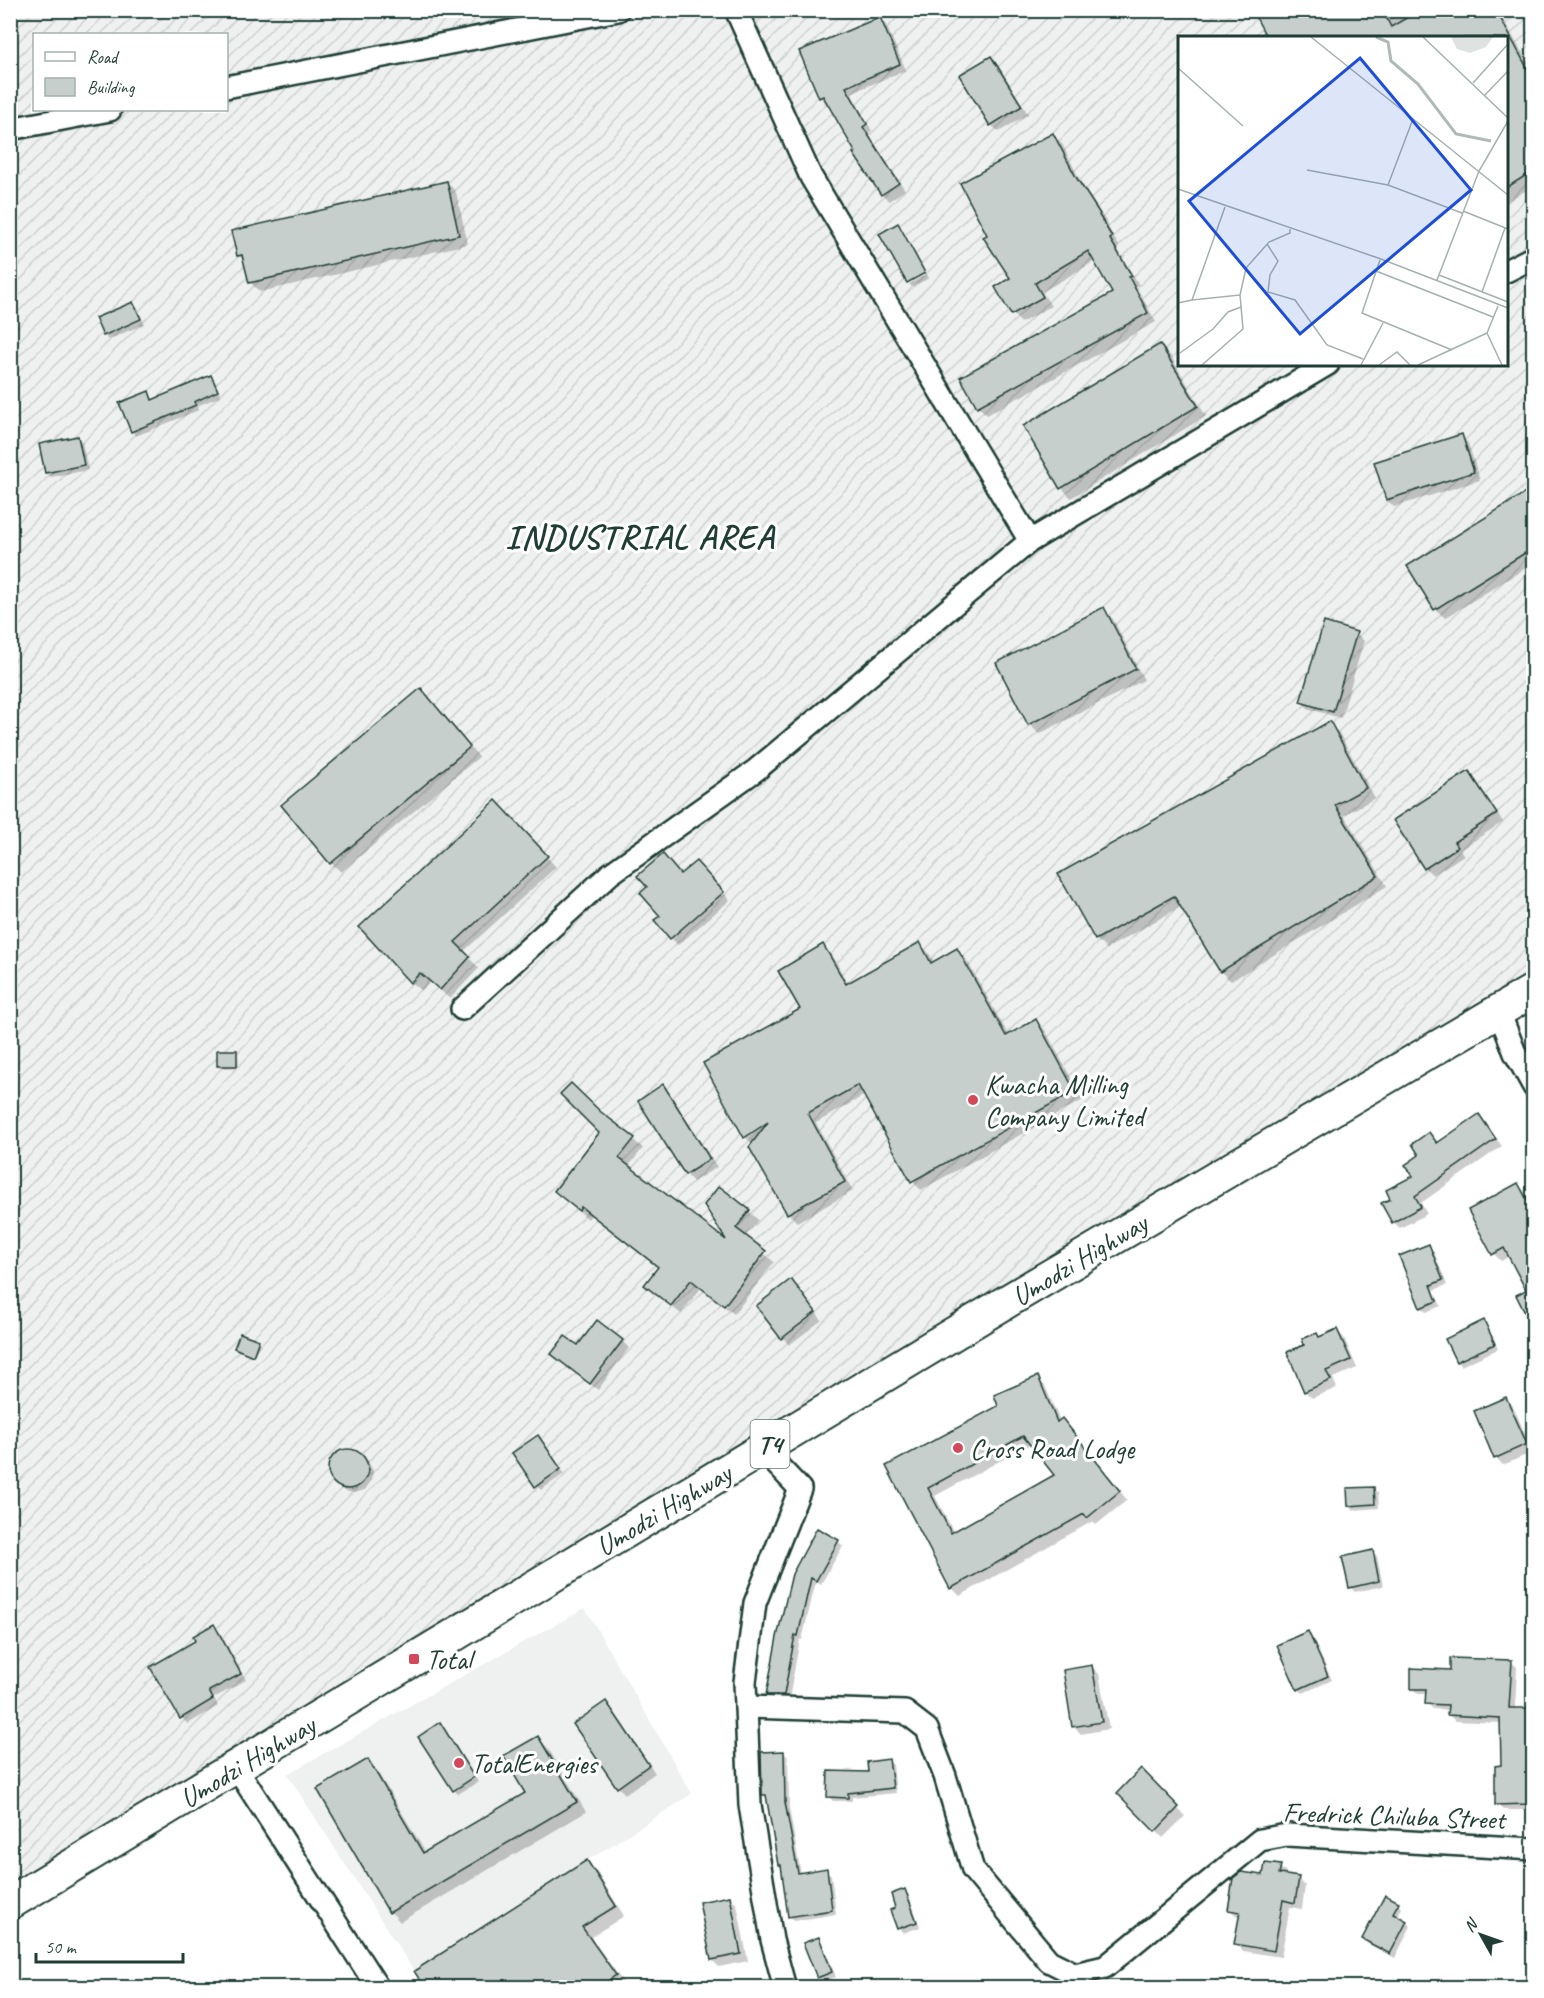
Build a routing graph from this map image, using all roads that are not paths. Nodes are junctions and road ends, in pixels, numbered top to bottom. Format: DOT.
graph roads {
  1 [pos="618,10"];
  2 [pos="736,10"];
  3 [pos="228,87"];
  4 [pos="105,111"];
  5 [pos="10,129"];
  6 [pos="1533,257"];
  7 [pos="1508,270"];
  8 [pos="1325,366"];
  9 [pos="1030,541"];
  10 [pos="1533,990"];
  11 [pos="462,1008"];
  12 [pos="1498,1009"];
  13 [pos="1533,1087"];
  14 [pos="762,1449"];
  15 [pos="746,1707"];
  16 [pos="236,1767"];
  17 [pos="1533,1849"];
  18 [pos="10,1903"];
  19 [pos="378,1988"];
  20 [pos="785,1988"];
  1 -- 3 [label="street"];
  2 -- 9 [label="street"];
  4 -- 5 [label="street"];
  6 -- 7 [label="street"];
  8 -- 9 [label="street"];
  9 -- 11 [label="street"];
  10 -- 12 [label="highway, Umodzi Highway / T4"];
  12 -- 13 [label="street"];
  12 -- 14 [label="highway, Umodzi Highway / T4"];
  14 -- 15 [label="street"];
  14 -- 16 [label="highway, Umodzi Highway / T4"];
  15 -- 17 [label="street, Fredrick Chiluba Street"];
  15 -- 20 [label="street"];
  16 -- 18 [label="highway, Umodzi Highway / T4"];
  16 -- 19 [label="street"];
}
